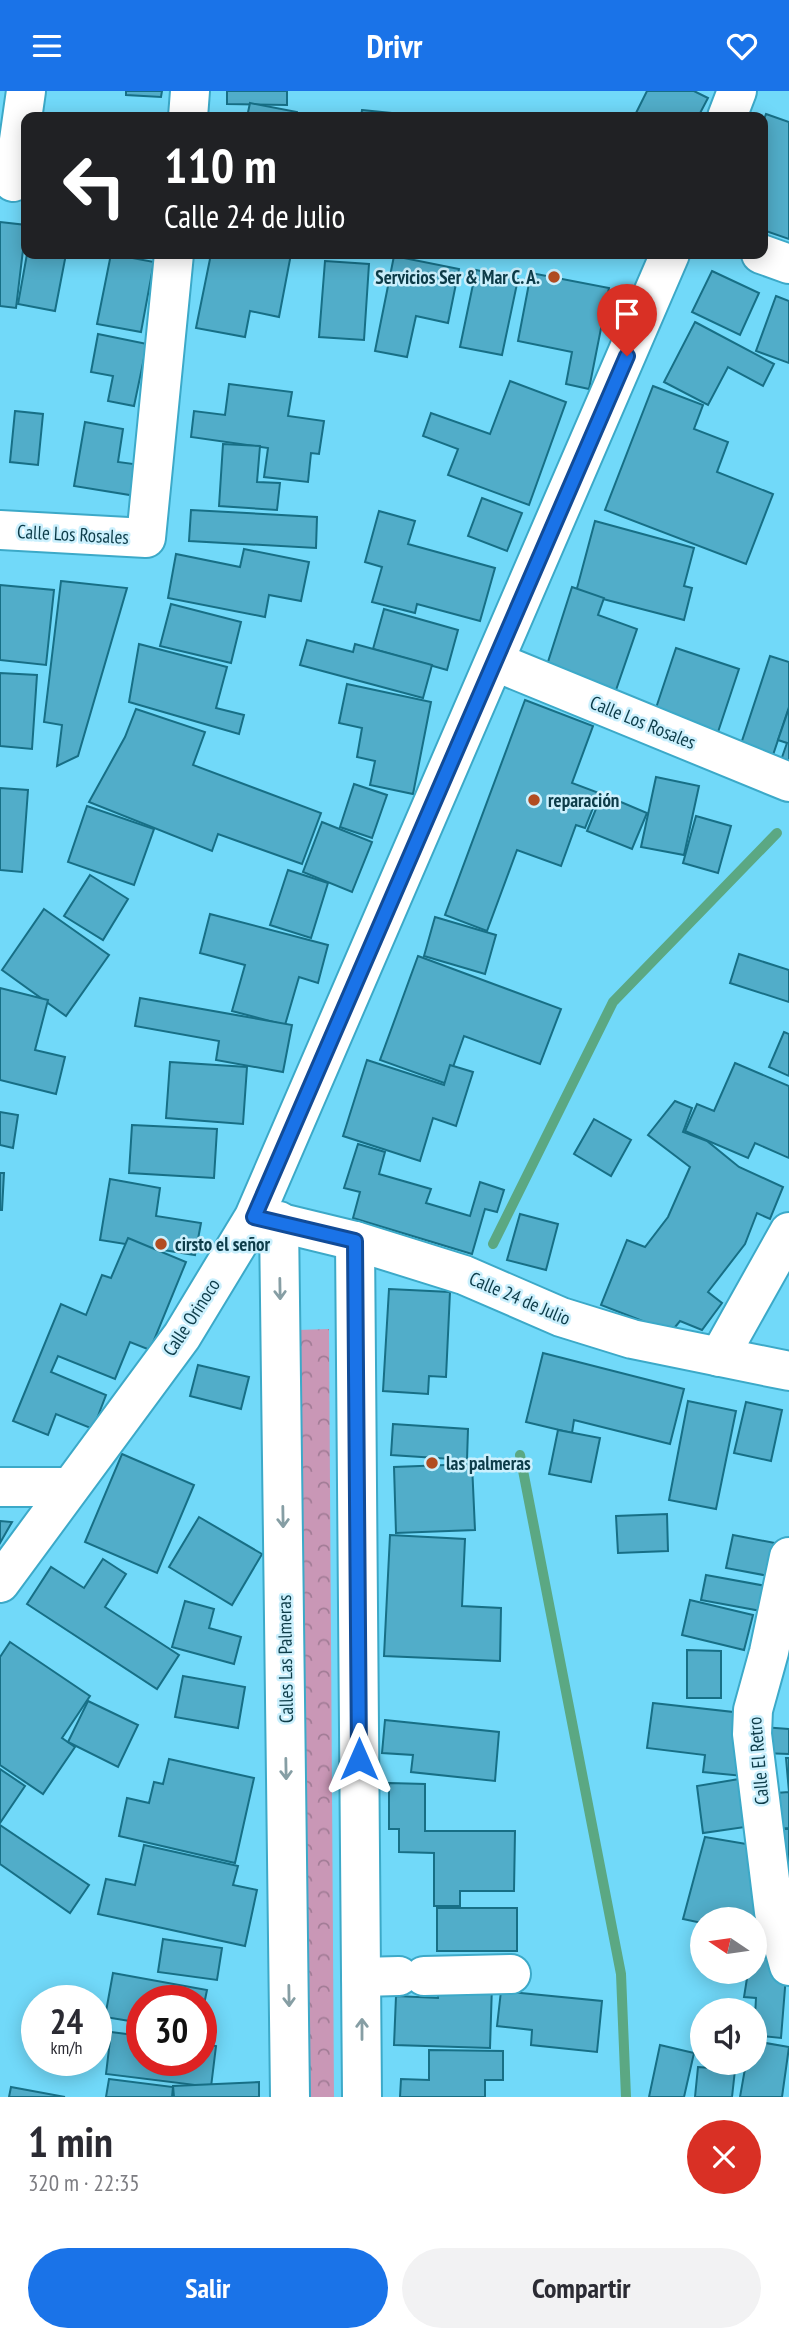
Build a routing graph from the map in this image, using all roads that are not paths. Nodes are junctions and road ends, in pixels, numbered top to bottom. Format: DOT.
graph roads {
  1 [pos="26,91"];
  2 [pos="190,91"];
  3 [pos="737,91"];
  4 [pos="23,112"];
  5 [pos="188,112"];
  6 [pos="729,112"];
  7 [pos="21,126"];
  8 [pos="13,183"];
  9 [pos="768,256"];
  10 [pos="174,259"];
  11 [pos="668,259"];
  12 [pos="789,264"];
  13 [pos="0,530"];
  14 [pos="496,662"];
  15 [pos="789,782"];
  16 [pos="267,1219"];
  17 [pos="789,1232"];
  18 [pos="355,1241"];
  19 [pos="719,1357"];
  20 [pos="789,1371"];
  21 [pos="0,1487"];
  22 [pos="70,1487"];
  23 [pos="789,1557"];
  24 [pos="0,1583"];
  25 [pos="789,1966"];
  26 [pos="511,1974"];
  27 [pos="361,1977"];
  28 [pos="290,2097"];
  29 [pos="362,2097"];
  1 -- 4 [label="street"];
  2 -- 5 [label="street"];
  3 -- 6 [label="street"];
  7 -- 8 [label="street"];
  9 -- 12 [label="street"];
  10 -- 13 [label="street, Calle Los Rosales"];
  11 -- 14 [label="street, Calle Orinoco"];
  14 -- 15 [label="street, Calle Los Rosales"];
  14 -- 16 [label="street, Calle Orinoco"];
  16 -- 18 [label="street, Calle 24 de Julio"];
  16 -- 22 [label="street, Calle Orinoco"];
  16 -- 28 [label="street, Calles Las Palmeras, one-way"];
  17 -- 19 [label="street"];
  18 -- 19 [label="street, Calle 24 de Julio"];
  18 -- 27 [label="street"];
  19 -- 20 [label="street, Calle 24 de Julio"];
  21 -- 22 [label="street"];
  22 -- 24 [label="street, Calle Orinoco"];
  23 -- 25 [label="street, Calle El Retro"];
  26 -- 27 [label="street"];
  29 -- 27 [label="street, one-way"];
}
